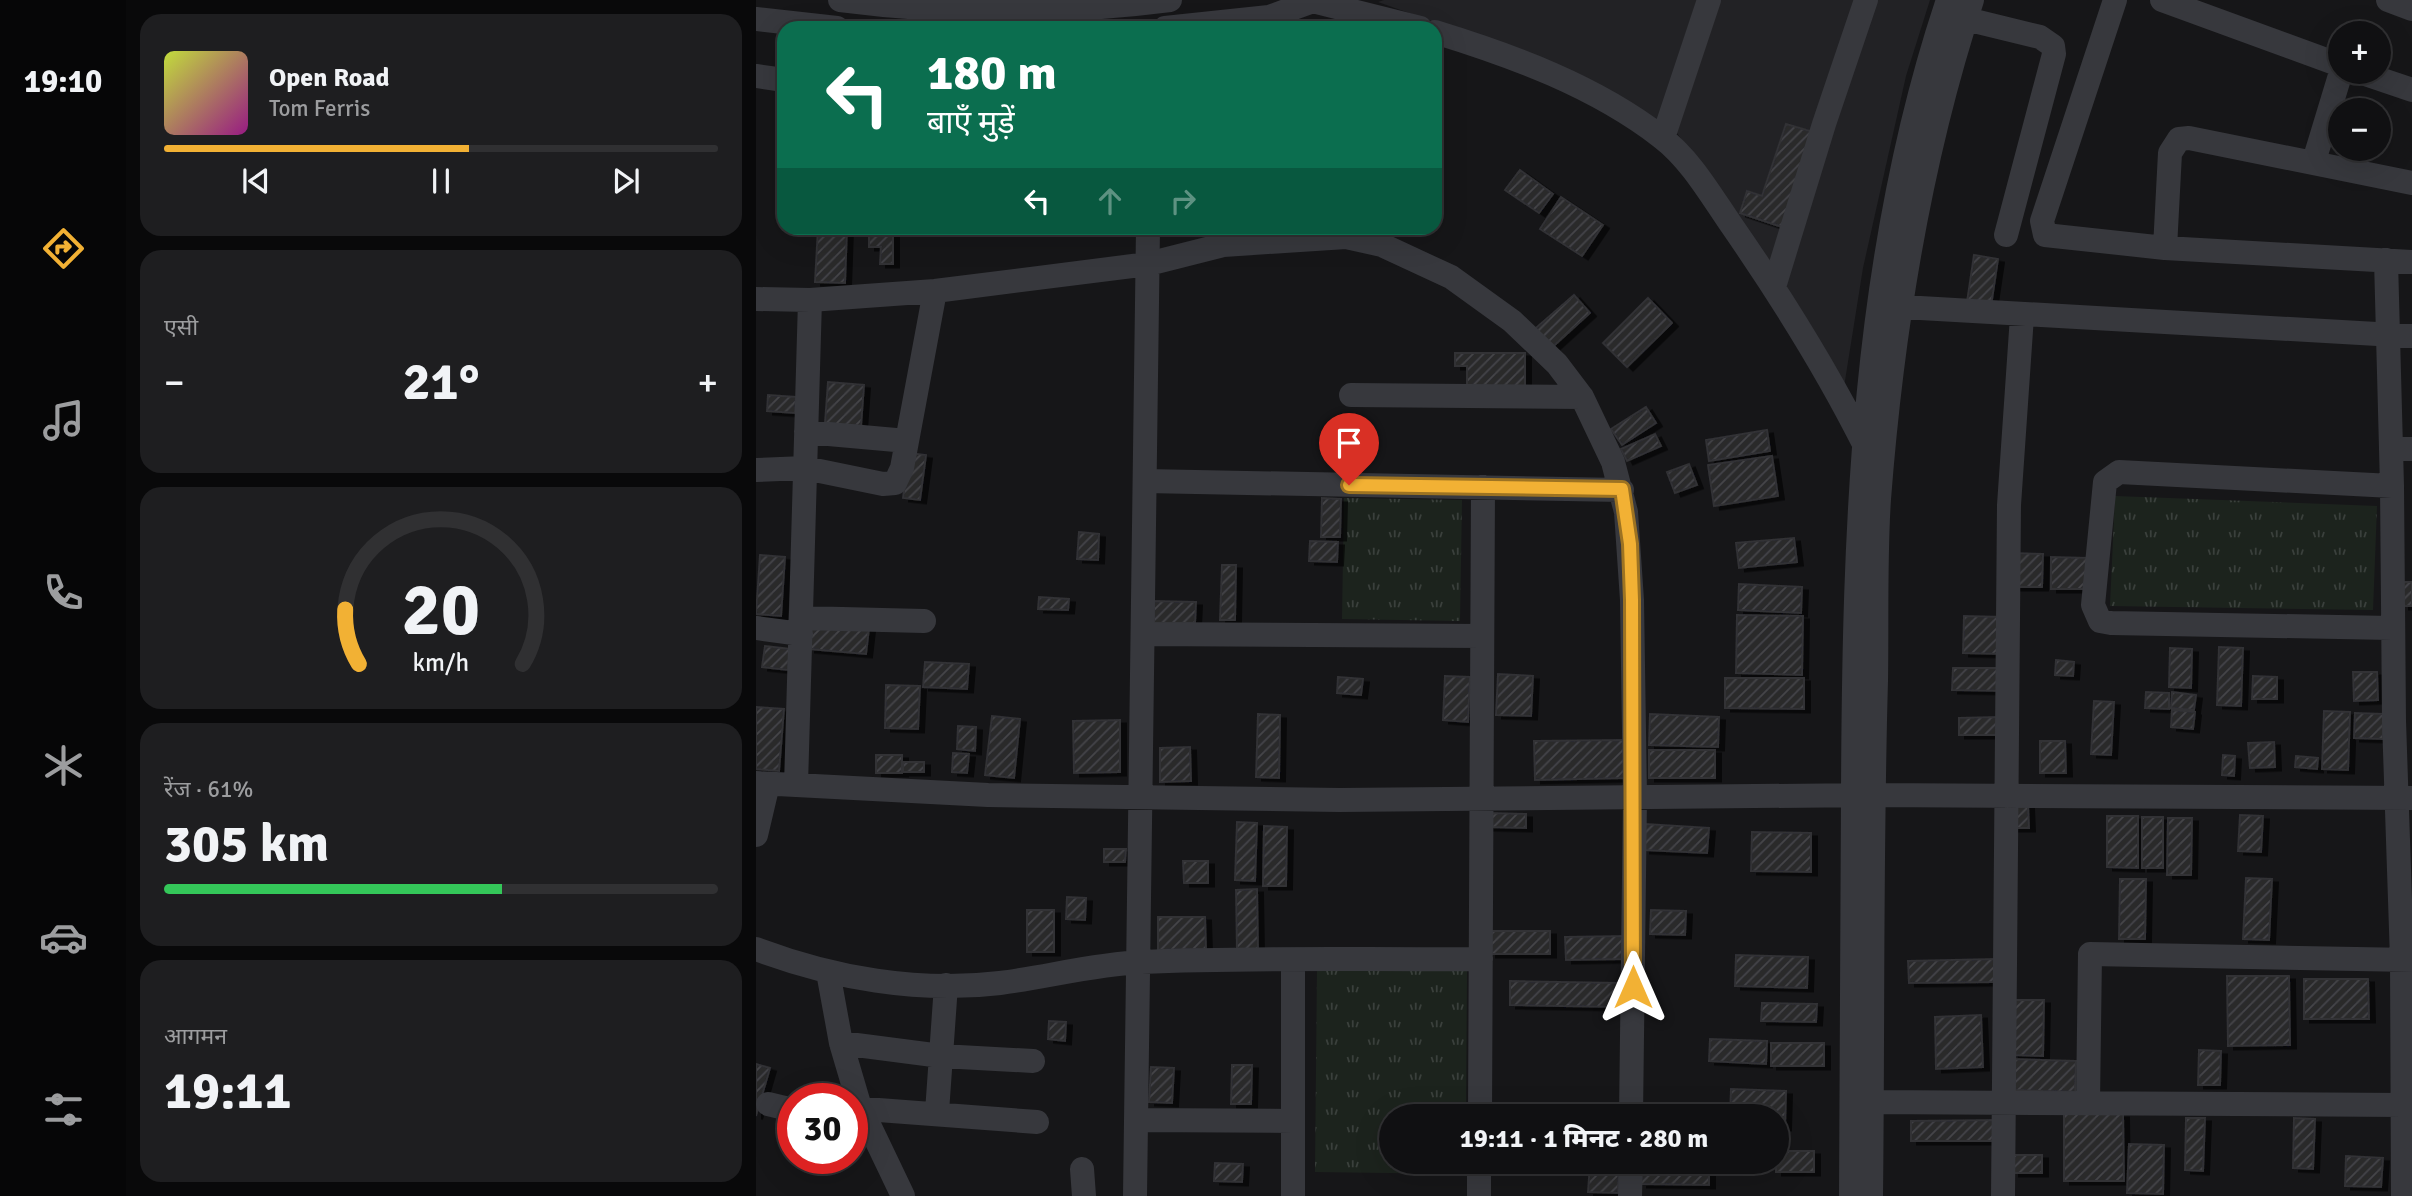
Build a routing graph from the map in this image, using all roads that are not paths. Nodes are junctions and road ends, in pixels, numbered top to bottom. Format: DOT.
graph roads {
  1 [pos="840,0"];
  2 [pos="1313,0"];
  3 [pos="1709,0"];
  4 [pos="1866,0"];
  5 [pos="1948,0"];
  6 [pos="2115,0"];
  7 [pos="2162,0"];
  8 [pos="2388,0"];
  9 [pos="1160,1"];
  10 [pos="2412,9"];
  11 [pos="1969,10"];
  12 [pos="756,19"];
  13 [pos="1152,21"];
  14 [pos="1231,21"];
  15 [pos="1393,21"];
  16 [pos="777,22"];
  17 [pos="1442,34"];
  18 [pos="2328,61"];
  19 [pos="756,76"];
  20 [pos="777,79"];
  21 [pos="2391,80"];
  22 [pos="2337,84"];
  23 [pos="2411,85"];
  24 [pos="1663,138"];
  25 [pos="2314,161"];
  26 [pos="2412,183"];
  27 [pos="2006,234"];
  28 [pos="1148,235"];
  29 [pos="2165,248"];
  30 [pos="2386,260"];
  31 [pos="2412,262"];
  32 [pos="1148,264"];
  33 [pos="1774,287"];
  34 [pos="935,291"];
  35 [pos="756,299"];
  36 [pos="810,300"];
  37 [pos="1890,307"];
  38 [pos="2022,316"];
  39 [pos="2386,335"];
  40 [pos="2412,336"];
  41 [pos="1350,395"];
  42 [pos="1582,397"];
  43 [pos="806,432"];
  44 [pos="907,441"];
  45 [pos="1864,445"];
  46 [pos="2401,449"];
  47 [pos="805,468"];
  48 [pos="756,470"];
  49 [pos="1881,477"];
  50 [pos="1145,481"];
  51 [pos="2392,485"];
  52 [pos="1483,487"];
  53 [pos="1622,489"];
  54 [pos="2402,564"];
  55 [pos="924,621"];
  56 [pos="801,626"];
  57 [pos="756,628"];
  58 [pos="2392,628"];
  59 [pos="1144,635"];
  60 [pos="1482,636"];
  61 [pos="2402,661"];
  62 [pos="2403,721"];
  63 [pos="762,783"];
  64 [pos="796,785"];
  65 [pos="1863,795"];
  66 [pos="2005,795"];
  67 [pos="1142,797"];
  68 [pos="1635,797"];
  69 [pos="2404,798"];
  70 [pos="1482,799"];
  71 [pos="756,835"];
  72 [pos="756,948"];
  73 [pos="1481,959"];
  74 [pos="2407,959"];
  75 [pos="1293,961"];
  76 [pos="1139,962"];
  77 [pos="828,972"];
  78 [pos="946,985"];
  79 [pos="841,1044"];
  80 [pos="941,1056"];
  81 [pos="1033,1061"];
  82 [pos="850,1083"];
  83 [pos="1872,1102"];
  84 [pos="2003,1102"];
  85 [pos="2088,1103"];
  86 [pos="768,1104"];
  87 [pos="1480,1104"];
  88 [pos="1631,1104"];
  89 [pos="2404,1105"];
  90 [pos="777,1106"];
  91 [pos="868,1109"];
  92 [pos="937,1112"];
  93 [pos="1136,1121"];
  94 [pos="1293,1121"];
  95 [pos="1037,1122"];
  96 [pos="868,1130"];
  97 [pos="1082,1169"];
  98 [pos="1479,1174"];
  99 [pos="1631,1174"];
  100 [pos="903,1196"];
  101 [pos="1084,1196"];
  102 [pos="1135,1196"];
  103 [pos="1293,1196"];
  104 [pos="1479,1196"];
  105 [pos="1630,1196"];
  106 [pos="1851,1196"];
  107 [pos="1871,1196"];
  108 [pos="2003,1196"];
  109 [pos="2403,1196"];
  1 -- 9 [label="street"];
  2 -- 14 [label="street"];
  2 -- 15 [label="street"];
  3 -- 24 [label="street"];
  4 -- 33 [label="street"];
  5 -- 37 [label="street"];
  6 -- 29 [label="street"];
  7 -- 18 [label="street"];
  8 -- 10 [label="street"];
  9 -- 13 [label="street"];
  11 -- 27 [label="street"];
  11 -- 37 [label="street"];
  12 -- 16 [label="street"];
  17 -- 24 [label="street"];
  19 -- 20 [label="street"];
  21 -- 23 [label="street"];
  22 -- 25 [label="street"];
  24 -- 33 [label="street"];
  25 -- 26 [label="street"];
  25 -- 29 [label="street"];
  28 -- 32 [label="street"];
  29 -- 30 [label="street"];
  30 -- 31 [label="street"];
  30 -- 39 [label="street"];
  32 -- 34 [label="street"];
  32 -- 42 [label="street"];
  32 -- 50 [label="street"];
  33 -- 45 [label="street"];
  34 -- 36 [label="street"];
  34 -- 44 [label="street"];
  35 -- 36 [label="street"];
  36 -- 43 [label="street"];
  37 -- 38 [label="street"];
  37 -- 45 [label="street"];
  37 -- 49 [label="street"];
  38 -- 39 [label="street"];
  38 -- 66 [label="street"];
  39 -- 40 [label="street"];
  39 -- 46 [label="street"];
  41 -- 42 [label="street"];
  42 -- 53 [label="street"];
  43 -- 44 [label="street"];
  43 -- 47 [label="street"];
  44 -- 47 [label="street"];
  45 -- 49 [label="street"];
  45 -- 65 [label="street"];
  46 -- 51 [label="street"];
  47 -- 48 [label="street"];
  47 -- 56 [label="street"];
  49 -- 65 [label="street"];
  50 -- 52 [label="street"];
  50 -- 59 [label="street"];
  51 -- 54 [label="street"];
  51 -- 58 [label="street"];
  52 -- 53 [label="street"];
  52 -- 60 [label="street"];
  53 -- 68 [label="street"];
  54 -- 58 [label="street"];
  55 -- 56 [label="street"];
  56 -- 57 [label="street"];
  56 -- 64 [label="street"];
  58 -- 61 [label="street"];
  59 -- 60 [label="street"];
  59 -- 67 [label="street"];
  60 -- 70 [label="street"];
  61 -- 62 [label="street"];
  62 -- 69 [label="street"];
  63 -- 64 [label="street"];
  63 -- 71 [label="street"];
  64 -- 67 [label="street"];
  65 -- 66 [label="street"];
  65 -- 68 [label="street"];
  65 -- 83 [label="street"];
  65 -- 106 [label="street"];
  66 -- 69 [label="street"];
  66 -- 84 [label="street"];
  67 -- 70 [label="street"];
  67 -- 76 [label="street"];
  68 -- 70 [label="street"];
  68 -- 88 [label="street"];
  69 -- 74 [label="street"];
  70 -- 73 [label="street"];
  72 -- 77 [label="street"];
  73 -- 75 [label="street"];
  73 -- 87 [label="street"];
  74 -- 85 [label="street"];
  74 -- 89 [label="street"];
  75 -- 76 [label="street"];
  75 -- 94 [label="street"];
  76 -- 78 [label="street"];
  76 -- 93 [label="street"];
  77 -- 78 [label="street"];
  77 -- 79 [label="street"];
  78 -- 80 [label="street"];
  79 -- 80 [label="street"];
  79 -- 82 [label="street"];
  80 -- 81 [label="street"];
  80 -- 92 [label="street"];
  83 -- 84 [label="street"];
  83 -- 107 [label="street"];
  84 -- 85 [label="street"];
  84 -- 108 [label="street"];
  85 -- 89 [label="street"];
  86 -- 90 [label="street"];
  89 -- 109 [label="street"];
  91 -- 92 [label="street"];
  92 -- 95 [label="street"];
  93 -- 94 [label="street"];
  93 -- 102 [label="street"];
  94 -- 103 [label="street"];
  96 -- 100 [label="street"];
  97 -- 101 [label="street"];
  98 -- 104 [label="street"];
  99 -- 105 [label="street"];
}
